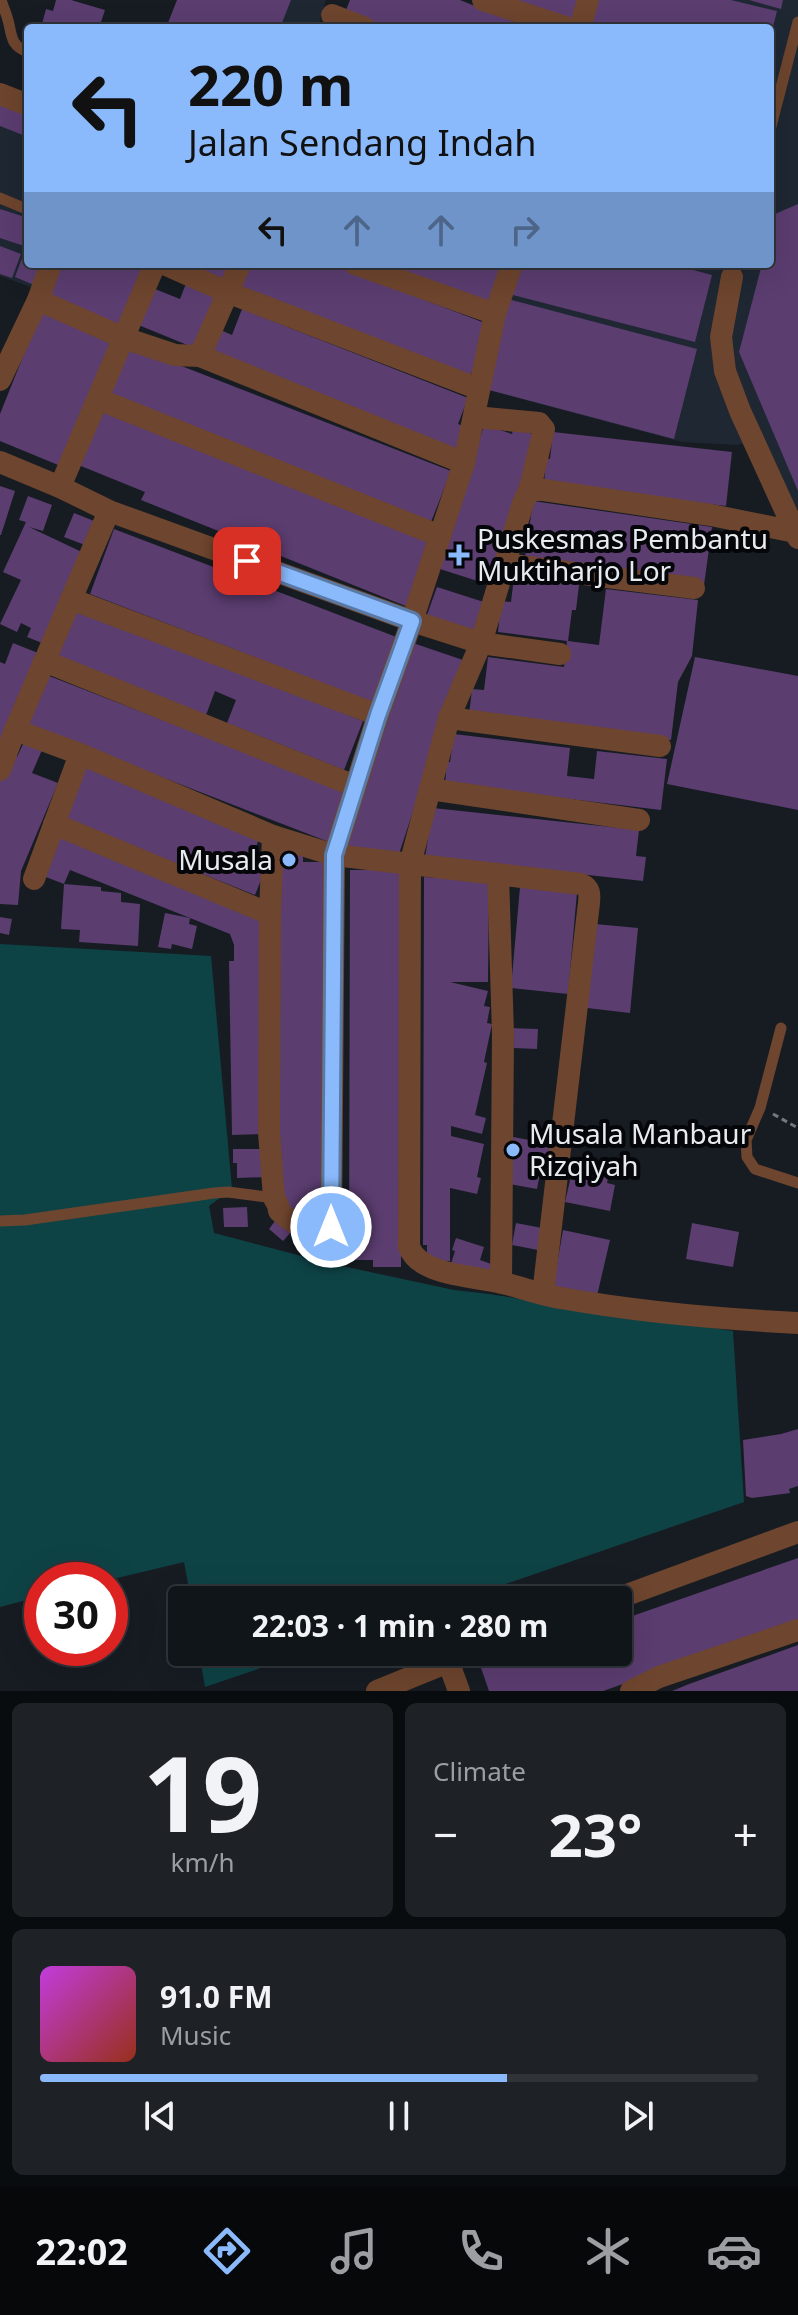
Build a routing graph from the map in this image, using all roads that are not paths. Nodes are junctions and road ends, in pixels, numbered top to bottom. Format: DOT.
graph roads {
  1 [pos="1,0"];
  2 [pos="483,0"];
  3 [pos="588,0"];
  4 [pos="332,14"];
  5 [pos="356,24"];
  6 [pos="556,24"];
  7 [pos="581,24"];
  8 [pos="798,25"];
  9 [pos="24,50"];
  10 [pos="0,94"];
  11 [pos="24,103"];
  12 [pos="774,115"];
  13 [pos="0,198"];
  14 [pos="24,208"];
  15 [pos="50,268"];
  16 [pos="153,268"];
  17 [pos="173,268"];
  18 [pos="238,268"];
  19 [pos="366,268"];
  20 [pos="511,268"];
  21 [pos="734,270"];
  22 [pos="227,292"];
  23 [pos="38,300"];
  24 [pos="495,314"];
  25 [pos="124,338"];
  26 [pos="200,356"];
  27 [pos="0,380"];
  28 [pos="479,389"];
  29 [pos="98,399"];
  30 [pos="475,417"];
  31 [pos="0,462"];
  32 [pos="464,463"];
  33 [pos="60,487"];
  34 [pos="530,488"];
  35 [pos="109,511"];
  36 [pos="797,535"];
  37 [pos="440,536"];
  38 [pos="505,564"];
  39 [pos="694,588"];
  40 [pos="71,599"];
  41 [pos="412,621"];
  42 [pos="481,643"];
  43 [pos="560,654"];
  44 [pos="44,661"];
  45 [pos="378,715"];
  46 [pos="449,718"];
  47 [pos="15,730"];
  48 [pos="660,746"];
  49 [pos="80,754"];
  50 [pos="0,770"];
  51 [pos="355,786"];
  52 [pos="430,789"];
  53 [pos="639,820"];
  54 [pos="54,824"];
  55 [pos="273,836"];
  56 [pos="334,855"];
  57 [pos="410,864"];
  58 [pos="498,874"];
  59 [pos="34,879"];
  60 [pos="270,914"];
  61 [pos="781,1028"];
  62 [pos="798,1183"];
  63 [pos="274,1198"];
  64 [pos="0,1221"];
  65 [pos="501,1282"];
  66 [pos="543,1294"];
  67 [pos="798,1323"];
  68 [pos="798,1532"];
  69 [pos="632,1593"];
  70 [pos="798,1630"];
  71 [pos="436,1666"];
  72 [pos="450,1666"];
  73 [pos="377,1691"];
  74 [pos="459,1691"];
  75 [pos="631,1691"];
  1 -- 9 [label="lane"];
  2 -- 6 [label="street"];
  3 -- 7 [label="street"];
  4 -- 5 [label="street"];
  8 -- 12 [label="lane"];
  10 -- 11 [label="street"];
  13 -- 14 [label="lane"];
  15 -- 23 [label="street"];
  16 -- 25 [label="street"];
  17 -- 22 [label="street"];
  18 -- 22 [label="street"];
  19 -- 24 [label="street"];
  20 -- 24 [label="street"];
  21 -- 36 [label="street"];
  22 -- 26 [label="street"];
  22 -- 28 [label="street"];
  23 -- 25 [label="street"];
  23 -- 27 [label="street"];
  24 -- 28 [label="street"];
  25 -- 26 [label="street"];
  25 -- 29 [label="street"];
  26 -- 32 [label="street"];
  28 -- 30 [label="street"];
  29 -- 33 [label="street"];
  29 -- 37 [label="street"];
  30 -- 32 [label="street"];
  30 -- 34 [label="street"];
  31 -- 33 [label="street"];
  32 -- 37 [label="street"];
  33 -- 35 [label="street"];
  34 -- 36 [label="street"];
  34 -- 38 [label="street"];
  35 -- 40 [label="street"];
  35 -- 41 [label="street"];
  37 -- 41 [label="street"];
  38 -- 39 [label="street"];
  38 -- 42 [label="street"];
  40 -- 44 [label="street"];
  40 -- 45 [label="street"];
  41 -- 42 [label="street"];
  41 -- 45 [label="street"];
  42 -- 43 [label="street"];
  42 -- 46 [label="street"];
  44 -- 47 [label="street"];
  44 -- 51 [label="street"];
  45 -- 51 [label="street"];
  46 -- 48 [label="street"];
  46 -- 52 [label="street"];
  47 -- 49 [label="street"];
  47 -- 50 [label="street"];
  49 -- 54 [label="street"];
  49 -- 55 [label="street"];
  51 -- 56 [label="street"];
  52 -- 53 [label="street"];
  52 -- 57 [label="street"];
  54 -- 59 [label="street"];
  54 -- 60 [label="street"];
  55 -- 56 [label="street"];
  55 -- 60 [label="street"];
  56 -- 57 [label="street"];
  56 -- 63 [label="street"];
  57 -- 58 [label="street"];
  57 -- 65 [label="street"];
  58 -- 65 [label="street"];
  58 -- 66 [label="street"];
  60 -- 63 [label="street"];
  61 -- 62 [label="lane"];
  63 -- 64 [label="lane"];
  65 -- 66 [label="street"];
  66 -- 67 [label="street"];
  68 -- 69 [label="street"];
  70 -- 75 [label="street"];
  71 -- 73 [label="street"];
  72 -- 74 [label="street"];
}
